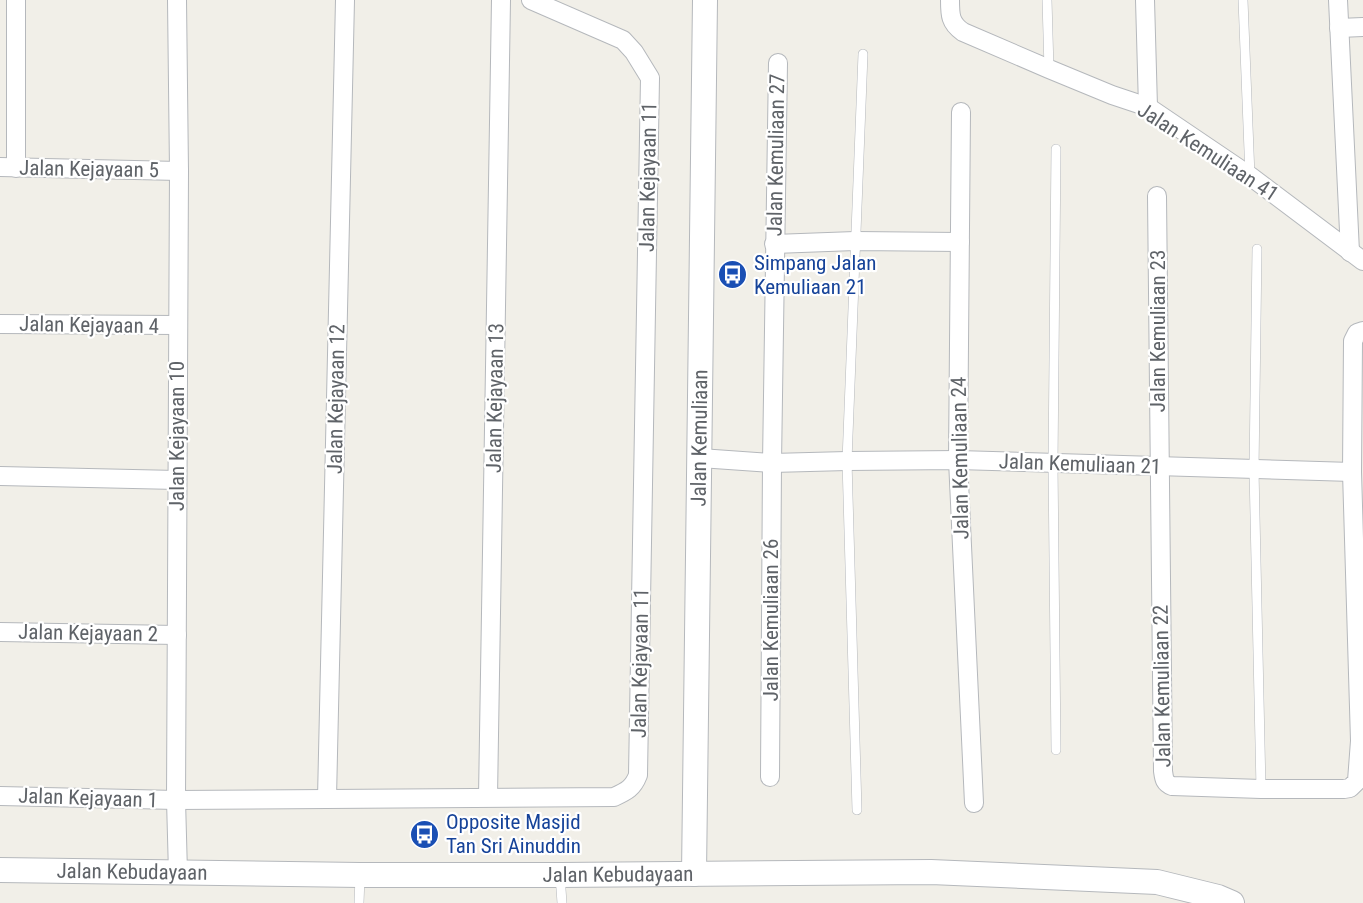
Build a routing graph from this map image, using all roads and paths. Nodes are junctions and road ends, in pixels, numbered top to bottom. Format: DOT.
graph roads {
  1 [pos="177,0"];
  2 [pos="345,0"];
  3 [pos="501,0"];
  4 [pos="531,0"];
  5 [pos="705,0"];
  6 [pos="1047,0"];
  7 [pos="1145,0"];
  8 [pos="1243,0"];
  9 [pos="1338,0"];
  10 [pos="950,7"];
  11 [pos="11,10"];
  12 [pos="1363,27"];
  13 [pos="1339,28"];
  14 [pos="863,54"];
  15 [pos="778,63"];
  16 [pos="1049,69"];
  17 [pos="1148,107"];
  18 [pos="961,112"];
  19 [pos="1056,149"];
  20 [pos="8,167"];
  21 [pos="179,171"];
  22 [pos="1250,176"];
  23 [pos="1157,196"];
  24 [pos="855,241"];
  25 [pos="960,242"];
  26 [pos="774,244"];
  27 [pos="1257,249"];
  28 [pos="1357,257"];
  29 [pos="0,324"];
  30 [pos="178,325"];
  31 [pos="1358,336"];
  32 [pos="700,458"];
  33 [pos="958,460"];
  34 [pos="847,461"];
  35 [pos="772,463"];
  36 [pos="1053,464"];
  37 [pos="1159,466"];
  38 [pos="1254,470"];
  39 [pos="1352,472"];
  40 [pos="0,476"];
  41 [pos="177,480"];
  42 [pos="0,632"];
  43 [pos="177,635"];
  44 [pos="1362,741"];
  45 [pos="1056,750"];
  46 [pos="770,777"];
  47 [pos="1261,789"];
  48 [pos="0,795"];
  49 [pos="488,797"];
  50 [pos="327,798"];
  51 [pos="176,800"];
  52 [pos="974,803"];
  53 [pos="857,810"];
  54 [pos="0,870"];
  55 [pos="178,873"];
  56 [pos="694,874"];
  57 [pos="360,875"];
  58 [pos="560,875"];
  59 [pos="359,903"];
  60 [pos="562,903"];
  61 [pos="1232,903"];
  1 -- 21 [label="street, Jalan Kejayaan 10"];
  2 -- 50 [label="street, Jalan Kejayaan 12"];
  3 -- 49 [label="street, Jalan Kejayaan 13"];
  4 -- 49 [label="street, Jalan Kejayaan 11"];
  5 -- 32 [label="street, Jalan Kemuliaan"];
  6 -- 16 [label="lane"];
  7 -- 17 [label="street"];
  8 -- 22 [label="lane"];
  9 -- 13 [label="street"];
  10 -- 16 [label="street, Jalan Kemuliaan 41"];
  11 -- 20 [label="street"];
  12 -- 13 [label="street"];
  13 -- 28 [label="street"];
  14 -- 24 [label="lane"];
  15 -- 26 [label="street, Jalan Kemuliaan 27"];
  16 -- 17 [label="street, Jalan Kemuliaan 41"];
  17 -- 22 [label="street, Jalan Kemuliaan 41"];
  18 -- 25 [label="street, Jalan Kemuliaan 24"];
  19 -- 36 [label="lane"];
  20 -- 21 [label="street, Jalan Kejayaan 5"];
  21 -- 30 [label="street, Jalan Kejayaan 10"];
  22 -- 28 [label="street, Jalan Kemuliaan 41"];
  23 -- 37 [label="street, Jalan Kemuliaan 23"];
  24 -- 25 [label="street"];
  24 -- 26 [label="street"];
  24 -- 34 [label="lane"];
  25 -- 33 [label="street, Jalan Kemuliaan 24"];
  26 -- 35 [label="street, Jalan Kemuliaan 27"];
  27 -- 38 [label="lane"];
  29 -- 30 [label="street, Jalan Kejayaan 4"];
  30 -- 41 [label="street, Jalan Kejayaan 10"];
  31 -- 39 [label="street"];
  32 -- 35 [label="street, Jalan Kemuliaan 21"];
  32 -- 56 [label="street, Jalan Kemuliaan"];
  33 -- 34 [label="street, Jalan Kemuliaan 21"];
  33 -- 36 [label="street, Jalan Kemuliaan 21"];
  33 -- 52 [label="street, Jalan Kemuliaan 24"];
  34 -- 35 [label="street, Jalan Kemuliaan 21"];
  34 -- 53 [label="lane"];
  35 -- 46 [label="street, Jalan Kemuliaan 26"];
  36 -- 37 [label="street, Jalan Kemuliaan 21"];
  36 -- 45 [label="lane"];
  37 -- 38 [label="street, Jalan Kemuliaan 21"];
  37 -- 47 [label="street, Jalan Kemuliaan 22"];
  38 -- 39 [label="street, Jalan Kemuliaan 21"];
  38 -- 47 [label="lane"];
  39 -- 44 [label="street"];
  40 -- 41 [label="street"];
  41 -- 43 [label="street, Jalan Kejayaan 10"];
  42 -- 43 [label="street, Jalan Kejayaan 2"];
  43 -- 51 [label="street, Jalan Kejayaan 10"];
  44 -- 47 [label="street, Jalan Kemuliaan 22"];
  48 -- 51 [label="street, Jalan Kejayaan 1"];
  49 -- 50 [label="street, Jalan Kejayaan 11"];
  50 -- 51 [label="street, Jalan Kejayaan 11"];
  51 -- 55 [label="street, Jalan Kejayaan 10"];
  54 -- 55 [label="street, Jalan Kebudayaan"];
  55 -- 57 [label="street, Jalan Kebudayaan"];
  56 -- 58 [label="street, Jalan Kebudayaan"];
  56 -- 61 [label="street, Jalan Kebudayaan"];
  57 -- 58 [label="street, Jalan Kebudayaan"];
  57 -- 59 [label="lane"];
  58 -- 60 [label="lane"];
}
